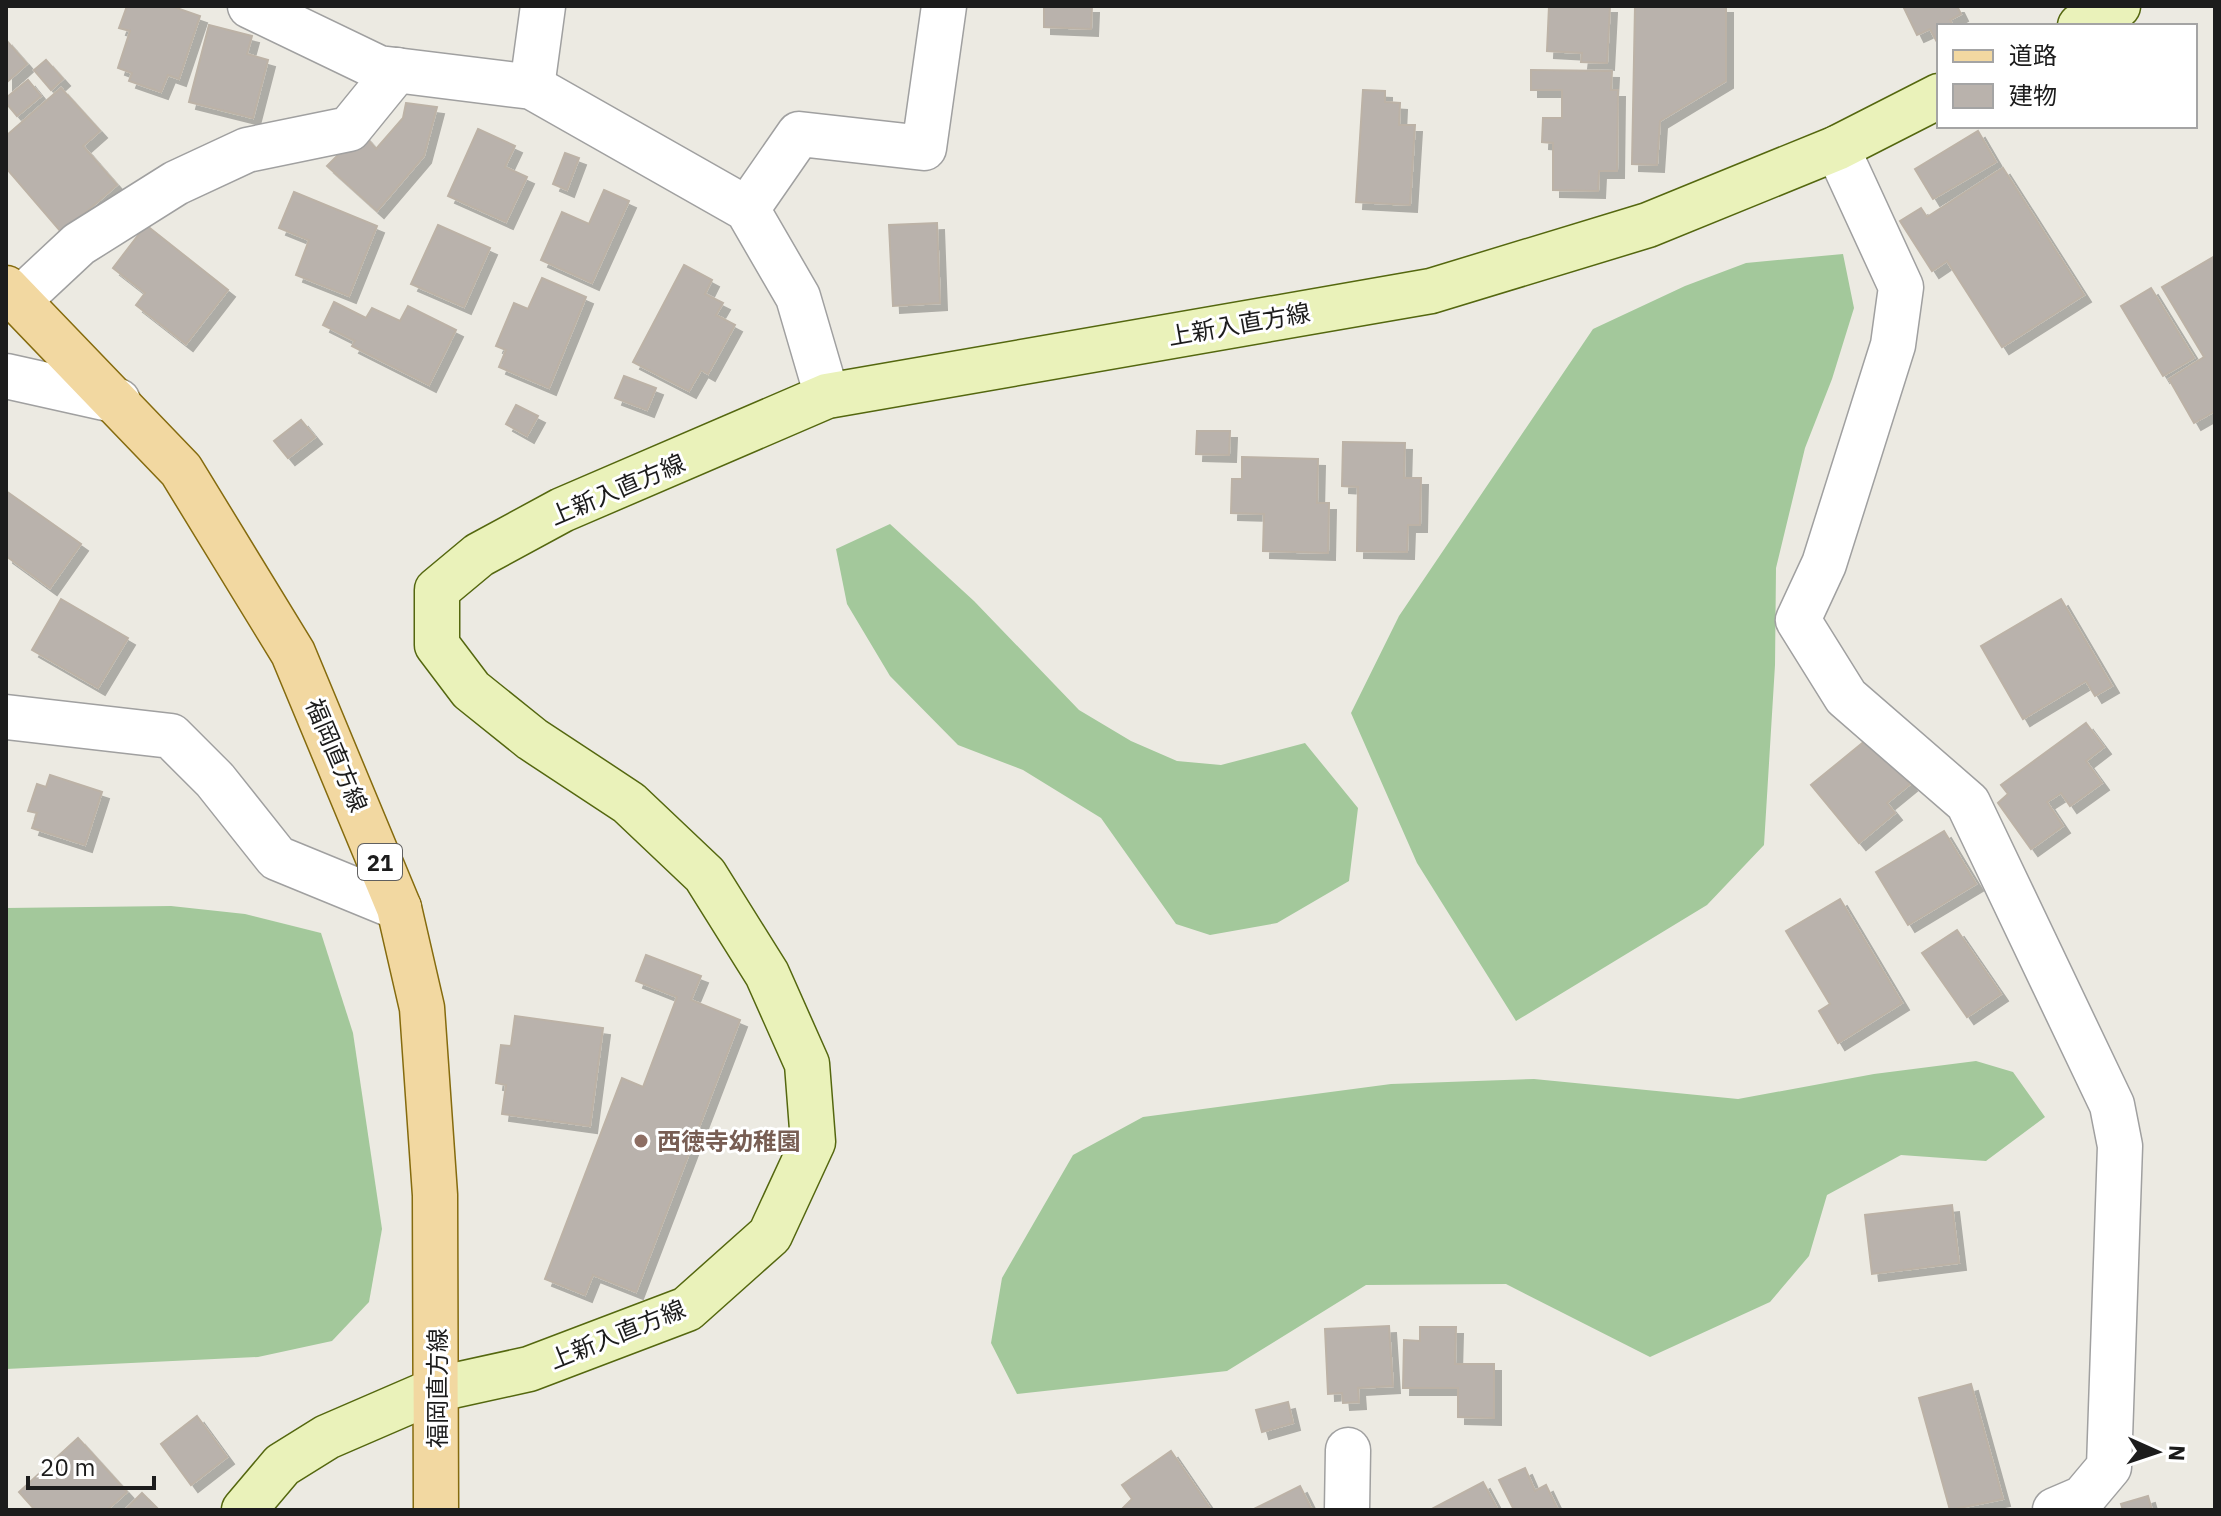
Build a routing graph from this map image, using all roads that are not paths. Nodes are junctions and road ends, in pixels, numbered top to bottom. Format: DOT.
graph roads {
  1 [pos="250,6"];
  2 [pos="543,6"];
  3 [pos="944,6"];
  4 [pos="2118,6"];
  5 [pos="2084,24"];
  6 [pos="397,70"];
  7 [pos="532,87"];
  8 [pos="1937,97"];
  9 [pos="1837,148"];
  10 [pos="747,209"];
  11 [pos="12,294"];
  12 [pos="6,376"];
  13 [pos="827,396"];
  14 [pos="118,401"];
  15 [pos="6,717"];
  16 [pos="399,908"];
  17 [pos="438,1389"];
  18 [pos="1348,1450"];
  19 [pos="244,1510"];
  20 [pos="436,1510"];
  21 [pos="1347,1510"];
  22 [pos="2055,1510"];
  1 -- 6 [label="street"];
  2 -- 7 [label="street"];
  3 -- 10 [label="street"];
  4 -- 5 [label="main road"];
  6 -- 7 [label="street"];
  6 -- 11 [label="street"];
  7 -- 10 [label="street"];
  8 -- 9 [label="main road, 上新入直方線"];
  9 -- 13 [label="main road, 上新入直方線"];
  9 -- 22 [label="street"];
  10 -- 13 [label="street"];
  11 -- 14 [label="main road, 福岡直方線 / 21"];
  12 -- 14 [label="street"];
  13 -- 17 [label="main road, 上新入直方線"];
  14 -- 16 [label="main road, 福岡直方線 / 21"];
  15 -- 16 [label="street"];
  16 -- 17 [label="main road, 福岡直方線 / 21"];
  17 -- 19 [label="main road"];
  17 -- 20 [label="main road, 福岡直方線 / 21"];
  18 -- 21 [label="street"];
}
